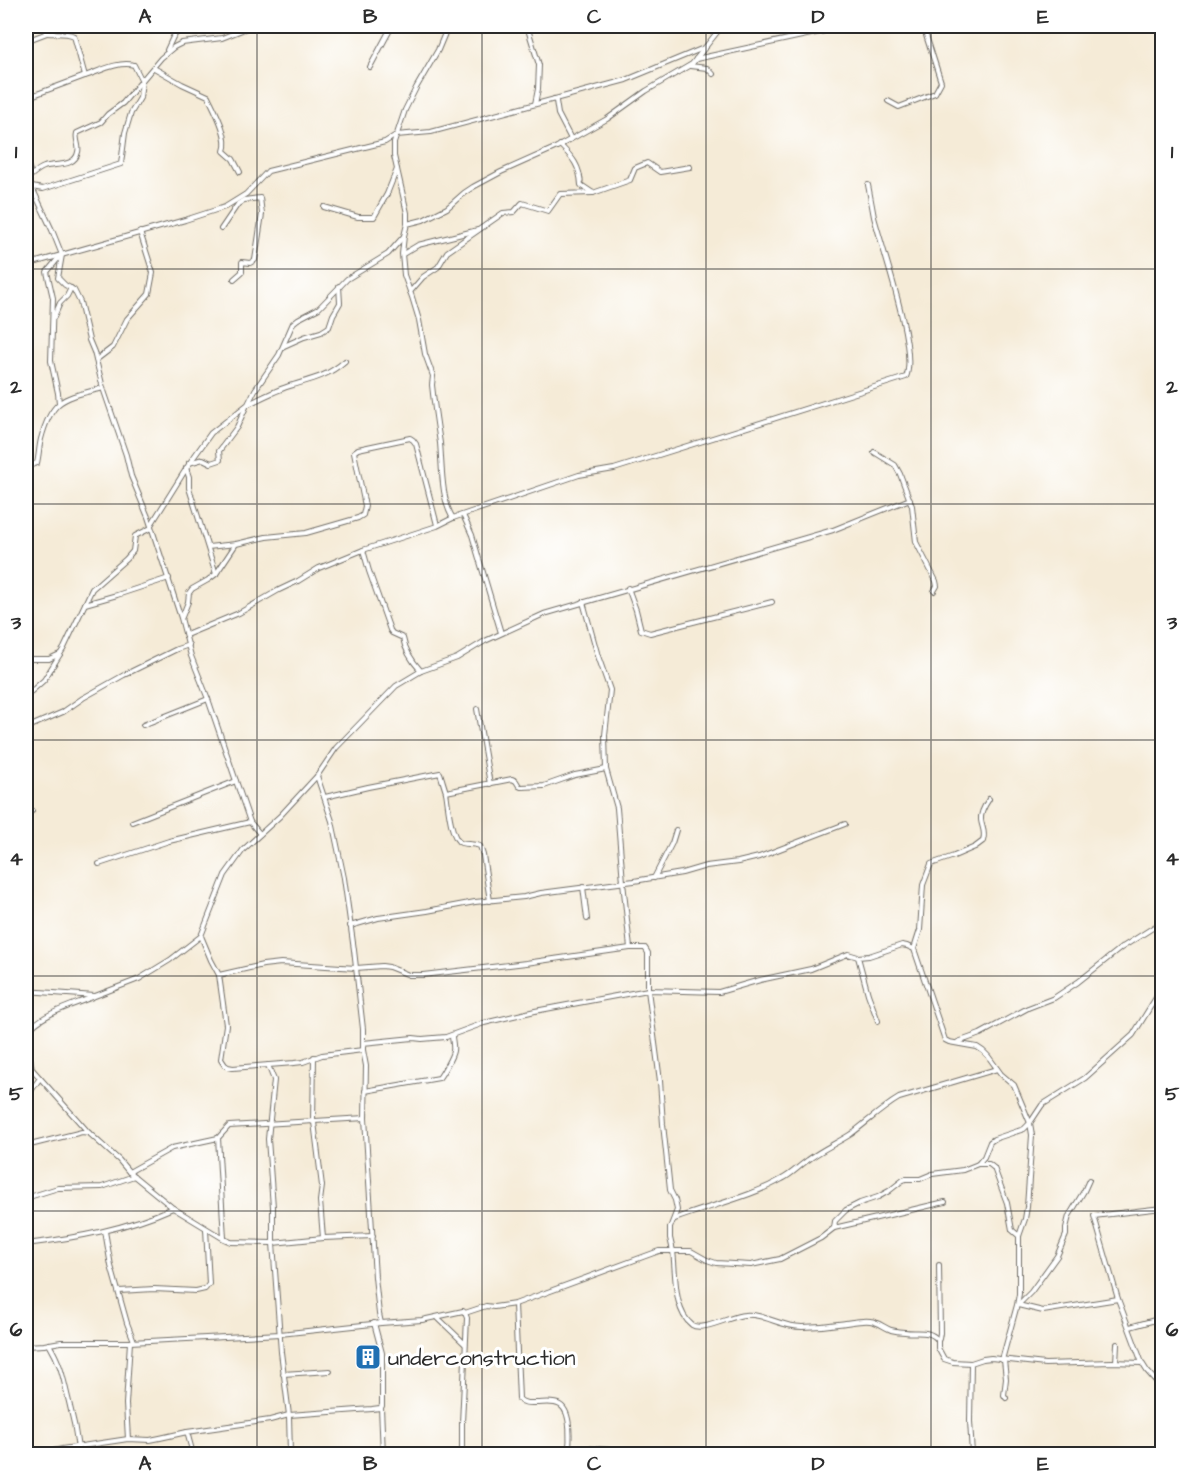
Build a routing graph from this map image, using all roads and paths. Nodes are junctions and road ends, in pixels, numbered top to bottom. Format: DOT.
graph roads {
  1 [pos="45,26"];
  2 [pos="183,26"];
  3 [pos="252,26"];
  4 [pos="392,26"];
  5 [pos="447,26"];
  6 [pos="527,26"];
  7 [pos="722,26"];
  8 [pos="848,26"];
  9 [pos="923,26"];
  10 [pos="47,33"];
  11 [pos="26,41"];
  12 [pos="706,47"];
  13 [pos="166,54"];
  14 [pos="696,59"];
  15 [pos="689,66"];
  16 [pos="369,67"];
  17 [pos="153,68"];
  18 [pos="713,74"];
  19 [pos="85,76"];
  20 [pos="142,81"];
  21 [pos="26,98"];
  22 [pos="554,99"];
  23 [pos="888,101"];
  24 [pos="535,104"];
  25 [pos="396,135"];
  26 [pos="571,139"];
  27 [pos="560,146"];
  28 [pos="26,160"];
  29 [pos="690,167"];
  30 [pos="397,169"];
  31 [pos="240,172"];
  32 [pos="28,179"];
  33 [pos="868,184"];
  34 [pos="26,186"];
  35 [pos="32,187"];
  36 [pos="594,193"];
  37 [pos="324,207"];
  38 [pos="407,224"];
  39 [pos="221,229"];
  40 [pos="480,229"];
  41 [pos="140,232"];
  42 [pos="404,236"];
  43 [pos="402,254"];
  44 [pos="62,255"];
  45 [pos="26,265"];
  46 [pos="234,279"];
  47 [pos="339,286"];
  48 [pos="71,287"];
  49 [pos="410,292"];
  50 [pos="53,318"];
  51 [pos="283,346"];
  52 [pos="96,360"];
  53 [pos="345,361"];
  54 [pos="103,388"];
  55 [pos="58,403"];
  56 [pos="247,405"];
  57 [pos="874,453"];
  58 [pos="187,466"];
  59 [pos="26,467"];
  60 [pos="910,499"];
  61 [pos="463,515"];
  62 [pos="453,518"];
  63 [pos="437,526"];
  64 [pos="150,527"];
  65 [pos="236,544"];
  66 [pos="208,547"];
  67 [pos="363,550"];
  68 [pos="216,574"];
  69 [pos="169,578"];
  70 [pos="628,588"];
  71 [pos="934,591"];
  72 [pos="583,602"];
  73 [pos="772,602"];
  74 [pos="85,604"];
  75 [pos="181,618"];
  76 [pos="501,633"];
  77 [pos="186,636"];
  78 [pos="189,645"];
  79 [pos="60,653"];
  80 [pos="26,659"];
  81 [pos="422,671"];
  82 [pos="26,696"];
  83 [pos="208,699"];
  84 [pos="477,709"];
  85 [pos="143,725"];
  86 [pos="26,728"];
  87 [pos="606,769"];
  88 [pos="317,776"];
  89 [pos="236,781"];
  90 [pos="490,784"];
  91 [pos="446,792"];
  92 [pos="325,797"];
  93 [pos="989,799"];
  94 [pos="32,811"];
  95 [pos="26,814"];
  96 [pos="132,822"];
  97 [pos="250,822"];
  98 [pos="845,824"];
  99 [pos="676,830"];
  100 [pos="260,834"];
  101 [pos="99,864"];
  102 [pos="653,878"];
  103 [pos="623,882"];
  104 [pos="583,887"];
  105 [pos="490,901"];
  106 [pos="587,919"];
  107 [pos="1162,922"];
  108 [pos="350,926"];
  109 [pos="201,936"];
  110 [pos="630,948"];
  111 [pos="914,949"];
  112 [pos="858,957"];
  113 [pos="356,968"];
  114 [pos="219,975"];
  115 [pos="1162,988"];
  116 [pos="648,990"];
  117 [pos="26,991"];
  118 [pos="95,996"];
  119 [pos="878,1021"];
  120 [pos="26,1034"];
  121 [pos="452,1036"];
  122 [pos="363,1043"];
  123 [pos="955,1043"];
  124 [pos="363,1050"];
  125 [pos="314,1057"];
  126 [pos="268,1065"];
  127 [pos="997,1069"];
  128 [pos="40,1078"];
  129 [pos="365,1091"];
  130 [pos="26,1098"];
  131 [pos="365,1118"];
  132 [pos="314,1122"];
  133 [pos="271,1123"];
  134 [pos="1030,1123"];
  135 [pos="89,1133"];
  136 [pos="218,1138"];
  137 [pos="26,1146"];
  138 [pos="978,1164"];
  139 [pos="129,1172"];
  140 [pos="134,1176"];
  141 [pos="1089,1180"];
  142 [pos="26,1198"];
  143 [pos="945,1202"];
  144 [pos="173,1208"];
  145 [pos="1162,1208"];
  146 [pos="674,1219"];
  147 [pos="834,1228"];
  148 [pos="206,1229"];
  149 [pos="105,1231"];
  150 [pos="373,1236"];
  151 [pos="1019,1236"];
  152 [pos="324,1238"];
  153 [pos="224,1239"];
  154 [pos="26,1244"];
  155 [pos="273,1244"];
  156 [pos="673,1251"];
  157 [pos="939,1264"];
  158 [pos="119,1291"];
  159 [pos="1119,1299"];
  160 [pos="515,1305"];
  161 [pos="1017,1305"];
  162 [pos="465,1312"];
  163 [pos="437,1318"];
  164 [pos="1162,1318"];
  165 [pos="374,1323"];
  166 [pos="381,1323"];
  167 [pos="1130,1327"];
  168 [pos="280,1334"];
  169 [pos="938,1340"];
  170 [pos="132,1342"];
  171 [pos="49,1344"];
  172 [pos="465,1344"];
  173 [pos="1117,1344"];
  174 [pos="26,1346"];
  175 [pos="1003,1360"];
  176 [pos="1116,1362"];
  177 [pos="971,1363"];
  178 [pos="1142,1363"];
  179 [pos="330,1371"];
  180 [pos="283,1374"];
  181 [pos="1162,1388"];
  182 [pos="1006,1398"];
  183 [pos="381,1407"];
  184 [pos="289,1416"];
  185 [pos="187,1432"];
  186 [pos="128,1439"];
  187 [pos="569,1447"];
  188 [pos="81,1449"];
  189 [pos="40,1455"];
  190 [pos="193,1455"];
  191 [pos="290,1455"];
  192 [pos="383,1455"];
  193 [pos="462,1455"];
  194 [pos="568,1455"];
  195 [pos="704,1455"];
  196 [pos="972,1455"];
  1 -- 10 [label="street"];
  2 -- 13 [label="street"];
  3 -- 13 [label="street"];
  4 -- 16 [label="street"];
  5 -- 25 [label="street"];
  6 -- 24 [label="street"];
  7 -- 12 [label="street"];
  8 -- 14 [label="street"];
  9 -- 23 [label="street"];
  10 -- 11 [label="street"];
  10 -- 19 [label="street"];
  12 -- 14 [label="street"];
  12 -- 22 [label="street"];
  13 -- 17 [label="street"];
  14 -- 15 [label="street"];
  15 -- 18 [label="street"];
  15 -- 26 [label="street"];
  17 -- 20 [label="street"];
  17 -- 31 [label="street"];
  19 -- 20 [label="street"];
  19 -- 21 [label="street"];
  20 -- 32 [label="street"];
  20 -- 35 [label="street"];
  22 -- 24 [label="street"];
  22 -- 26 [label="street"];
  24 -- 25 [label="street"];
  25 -- 30 [label="street"];
  25 -- 41 [label="street"];
  26 -- 27 [label="street"];
  27 -- 36 [label="street"];
  27 -- 38 [label="street"];
  28 -- 32 [label="street"];
  29 -- 36 [label="street"];
  30 -- 37 [label="street"];
  30 -- 38 [label="street"];
  32 -- 35 [label="street"];
  33 -- 61 [label="street"];
  34 -- 35 [label="street"];
  35 -- 44 [label="street"];
  36 -- 40 [label="street"];
  38 -- 42 [label="street"];
  39 -- 46 [label="street"];
  40 -- 43 [label="street"];
  40 -- 49 [label="street"];
  41 -- 44 [label="street"];
  41 -- 52 [label="street"];
  42 -- 43 [label="street"];
  42 -- 47 [label="street"];
  43 -- 49 [label="street"];
  44 -- 45 [label="street"];
  44 -- 48 [label="street"];
  44 -- 50 [label="street"];
  47 -- 51 [label="street"];
  47 -- 51 [label="street"];
  48 -- 50 [label="street"];
  48 -- 52 [label="street"];
  49 -- 62 [label="street"];
  50 -- 55 [label="street"];
  51 -- 56 [label="street"];
  52 -- 54 [label="street"];
  53 -- 56 [label="street"];
  54 -- 55 [label="street"];
  54 -- 64 [label="street"];
  55 -- 59 [label="street"];
  56 -- 58 [label="street"];
  56 -- 58 [label="street"];
  57 -- 60 [label="street"];
  58 -- 64 [label="street"];
  58 -- 66 [label="street"];
  60 -- 70 [label="street"];
  60 -- 71 [label="street"];
  61 -- 62 [label="street"];
  61 -- 76 [label="street"];
  62 -- 63 [label="street"];
  63 -- 65 [label="street"];
  63 -- 67 [label="street"];
  64 -- 69 [label="street"];
  64 -- 74 [label="street"];
  65 -- 66 [label="street"];
  65 -- 68 [label="street"];
  66 -- 68 [label="street"];
  67 -- 77 [label="street"];
  67 -- 81 [label="street"];
  68 -- 75 [label="street"];
  69 -- 74 [label="street"];
  69 -- 75 [label="street"];
  70 -- 72 [label="street"];
  70 -- 73 [label="street"];
  72 -- 76 [label="street"];
  72 -- 87 [label="street"];
  74 -- 79 [label="street"];
  75 -- 77 [label="street"];
  76 -- 81 [label="street"];
  77 -- 78 [label="street"];
  78 -- 83 [label="street"];
  78 -- 86 [label="street"];
  79 -- 80 [label="street"];
  79 -- 82 [label="street"];
  81 -- 88 [label="street"];
  83 -- 85 [label="street"];
  83 -- 89 [label="street"];
  84 -- 90 [label="street"];
  87 -- 90 [label="street"];
  87 -- 103 [label="street"];
  88 -- 92 [label="street"];
  88 -- 100 [label="street"];
  89 -- 96 [label="street"];
  89 -- 97 [label="street"];
  90 -- 91 [label="street"];
  91 -- 92 [label="street"];
  91 -- 105 [label="street"];
  92 -- 108 [label="street"];
  93 -- 111 [label="street"];
  94 -- 95 [label="street"];
  97 -- 100 [label="street"];
  97 -- 101 [label="street"];
  98 -- 102 [label="street"];
  99 -- 102 [label="street"];
  100 -- 109 [label="street"];
  102 -- 103 [label="street"];
  103 -- 104 [label="street"];
  103 -- 110 [label="street"];
  104 -- 105 [label="street"];
  104 -- 106 [label="street"];
  105 -- 108 [label="street"];
  107 -- 123 [label="street"];
  108 -- 113 [label="street"];
  109 -- 114 [label="street"];
  109 -- 118 [label="street"];
  110 -- 113 [label="street"];
  110 -- 116 [label="street"];
  111 -- 112 [label="street"];
  111 -- 123 [label="street"];
  112 -- 116 [label="street"];
  112 -- 119 [label="street"];
  113 -- 114 [label="street"];
  113 -- 122 [label="street"];
  114 -- 126 [label="street"];
  115 -- 134 [label="street"];
  116 -- 121 [label="street"];
  116 -- 146 [label="street"];
  117 -- 118 [label="street"];
  118 -- 120 [label="street"];
  120 -- 128 [label="street"];
  121 -- 122 [label="street"];
  121 -- 129 [label="street"];
  122 -- 124 [label="street"];
  123 -- 127 [label="street"];
  124 -- 125 [label="street"];
  124 -- 129 [label="street"];
  125 -- 126 [label="street"];
  125 -- 132 [label="street"];
  126 -- 133 [label="street"];
  127 -- 134 [label="street"];
  127 -- 146 [label="street"];
  128 -- 130 [label="street"];
  128 -- 135 [label="street"];
  129 -- 131 [label="street"];
  131 -- 132 [label="street"];
  131 -- 150 [label="street"];
  132 -- 133 [label="street"];
  132 -- 152 [label="street"];
  133 -- 136 [label="street"];
  133 -- 155 [label="street"];
  134 -- 138 [label="street"];
  134 -- 151 [label="street"];
  135 -- 137 [label="street"];
  135 -- 139 [label="street"];
  136 -- 139 [label="street"];
  136 -- 153 [label="street"];
  138 -- 147 [label="street"];
  138 -- 151 [label="street"];
  139 -- 140 [label="street"];
  140 -- 142 [label="street"];
  140 -- 144 [label="street"];
  141 -- 161 [label="street"];
  143 -- 147 [label="street"];
  144 -- 148 [label="street"];
  144 -- 149 [label="street"];
  145 -- 159 [label="street"];
  146 -- 156 [label="street"];
  147 -- 156 [label="street"];
  148 -- 153 [label="street"];
  148 -- 158 [label="street"];
  149 -- 154 [label="street"];
  149 -- 158 [label="street"];
  150 -- 152 [label="street"];
  150 -- 166 [label="street"];
  151 -- 161 [label="street"];
  152 -- 155 [label="street"];
  153 -- 155 [label="street"];
  155 -- 168 [label="street"];
  156 -- 160 [label="street"];
  156 -- 169 [label="street"];
  157 -- 169 [label="street"];
  158 -- 170 [label="street"];
  159 -- 161 [label="street"];
  159 -- 167 [label="street"];
  160 -- 162 [label="street"];
  160 -- 187 [label="street"];
  161 -- 175 [label="street"];
  162 -- 163 [label="street"];
  162 -- 172 [label="street"];
  163 -- 166 [label="street"];
  163 -- 172 [label="street"];
  164 -- 167 [label="street"];
  165 -- 166 [label="street"];
  165 -- 168 [label="street"];
  165 -- 183 [label="street"];
  167 -- 178 [label="street"];
  168 -- 170 [label="street"];
  168 -- 180 [label="street"];
  169 -- 177 [label="street"];
  170 -- 171 [label="street"];
  170 -- 186 [label="street"];
  171 -- 174 [label="street"];
  171 -- 188 [label="street"];
  172 -- 193 [label="street"];
  173 -- 176 [label="street"];
  175 -- 176 [label="street"];
  175 -- 177 [label="street"];
  175 -- 182 [label="street"];
  176 -- 178 [label="street"];
  177 -- 196 [label="street"];
  178 -- 181 [label="street"];
  179 -- 180 [label="street"];
  180 -- 184 [label="street"];
  183 -- 184 [label="street"];
  183 -- 192 [label="street"];
  184 -- 185 [label="street"];
  184 -- 191 [label="street"];
  185 -- 186 [label="street"];
  185 -- 190 [label="street"];
  186 -- 188 [label="street"];
  187 -- 194 [label="street"];
  187 -- 195 [label="street"];
  188 -- 189 [label="street"];
}
